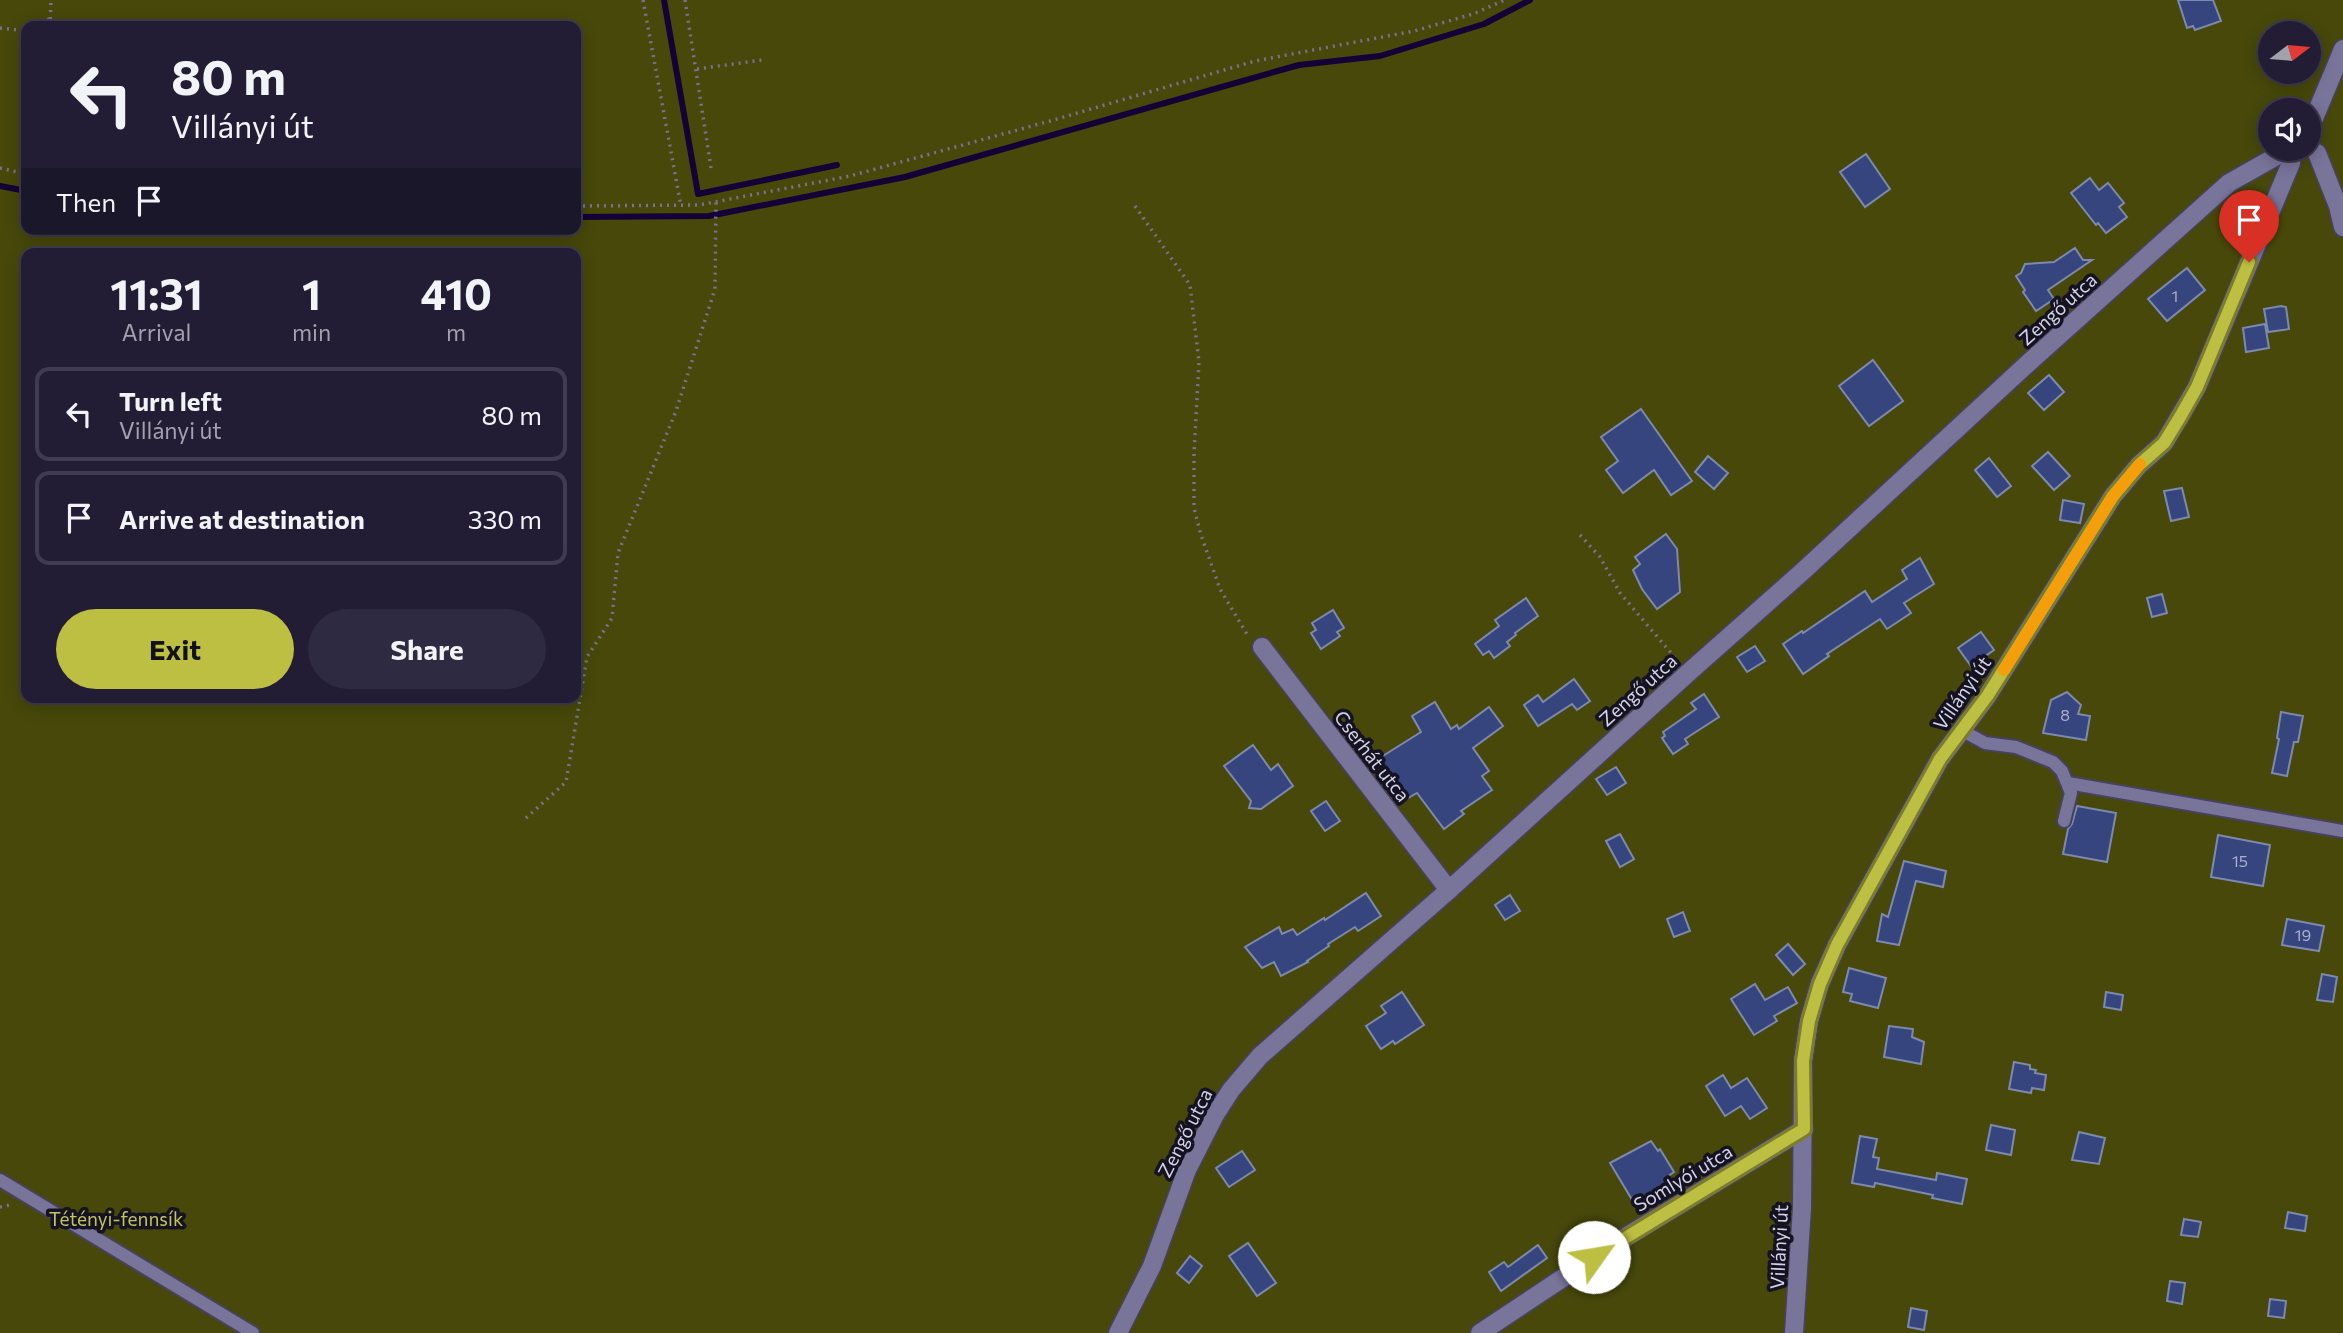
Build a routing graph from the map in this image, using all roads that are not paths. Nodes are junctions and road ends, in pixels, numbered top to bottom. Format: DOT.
graph roads {
  1 [pos="2343,49"];
  2 [pos="2321,100"];
  3 [pos="2273,161"];
  4 [pos="2283,161"];
  5 [pos="2320,161"];
  6 [pos="2343,227"];
  7 [pos="1262,647"];
  8 [pos="1964,731"];
  9 [pos="2068,783"];
  10 [pos="2064,821"];
  11 [pos="2343,831"];
  12 [pos="1449,890"];
  13 [pos="1804,1129"];
  14 [pos="0,1180"];
  15 [pos="254,1333"];
  16 [pos="1118,1333"];
  17 [pos="1480,1333"];
  18 [pos="1794,1333"];
  1 -- 2 [label="street"];
  3 -- 12 [label="street, Zengő utca"];
  4 -- 8 [label="street, Villányi út"];
  5 -- 6 [label="street"];
  7 -- 12 [label="street, Cserhát utca"];
  8 -- 9 [label="lane"];
  8 -- 13 [label="street, Villányi út"];
  9 -- 10 [label="lane"];
  9 -- 11 [label="lane"];
  12 -- 16 [label="street, Zengő utca"];
  13 -- 17 [label="street, Somlyói utca"];
  13 -- 18 [label="street, Villányi út"];
  14 -- 15 [label="lane"];
}
